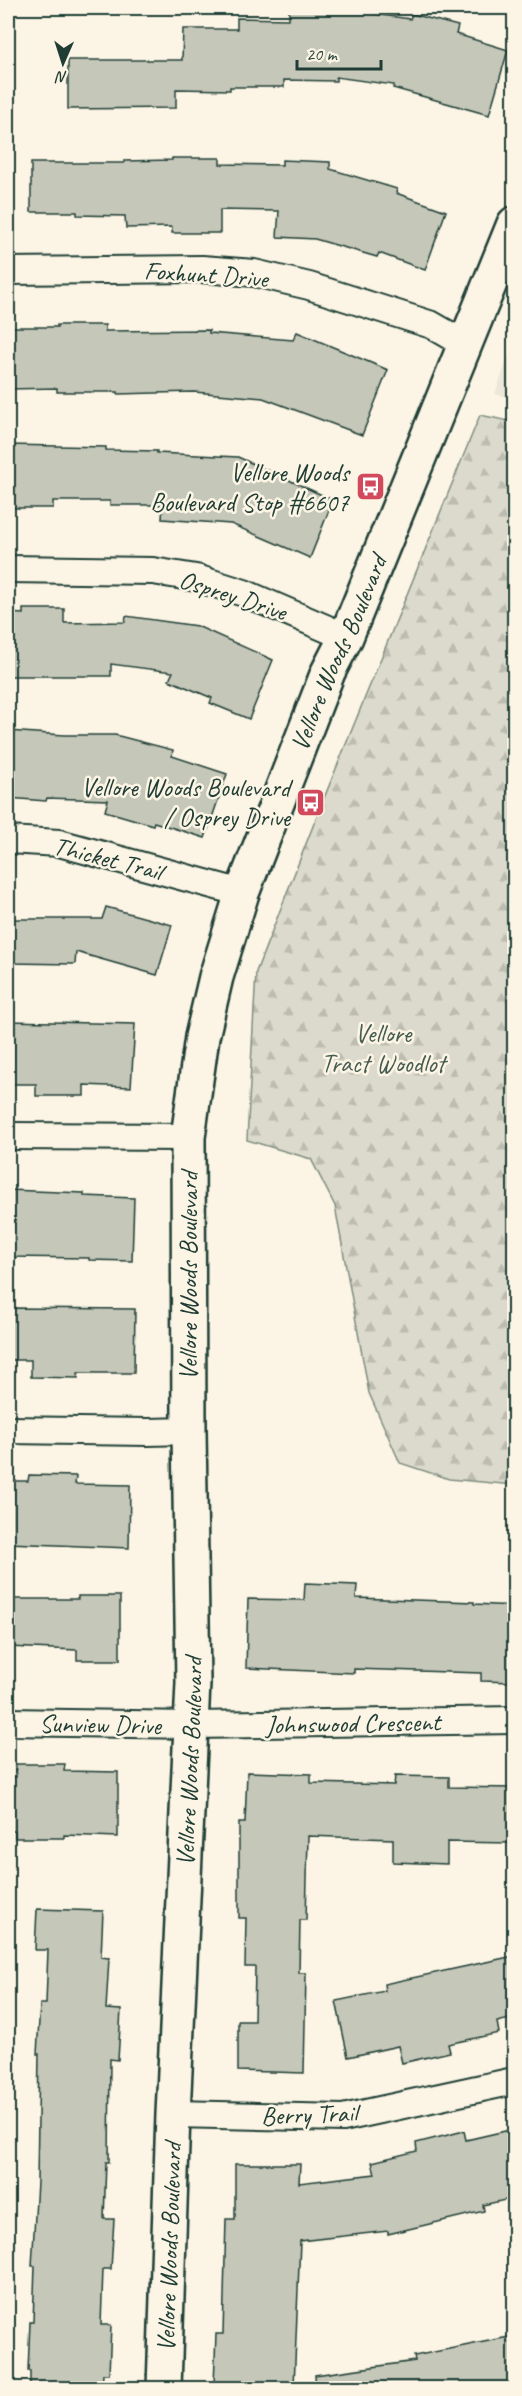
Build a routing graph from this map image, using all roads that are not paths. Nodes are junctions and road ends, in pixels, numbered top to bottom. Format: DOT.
graph roads {
  1 [pos="514,224"];
  2 [pos="8,271"];
  3 [pos="465,344"];
  4 [pos="8,569"];
  5 [pos="346,637"];
  6 [pos="8,840"];
  7 [pos="242,893"];
  8 [pos="8,1136"];
  9 [pos="188,1137"];
  10 [pos="8,1430"];
  11 [pos="189,1431"];
  12 [pos="514,1720"];
  13 [pos="8,1722"];
  14 [pos="192,1725"];
  15 [pos="514,2080"];
  16 [pos="172,2114"];
  17 [pos="164,2388"];
  1 -- 3 [label="street, Vellore Woods Boulevard"];
  2 -- 3 [label="street, Foxhunt Drive"];
  3 -- 5 [label="street, Vellore Woods Boulevard"];
  4 -- 5 [label="street, Osprey Drive"];
  5 -- 7 [label="street, Vellore Woods Boulevard"];
  6 -- 7 [label="street, Thicket Trail"];
  7 -- 9 [label="street, Vellore Woods Boulevard"];
  8 -- 9 [label="street"];
  9 -- 11 [label="street, Vellore Woods Boulevard"];
  10 -- 11 [label="street"];
  11 -- 14 [label="street, Vellore Woods Boulevard"];
  12 -- 14 [label="street, Johnswood Crescent"];
  13 -- 14 [label="street, Sunview Drive"];
  14 -- 16 [label="street, Vellore Woods Boulevard"];
  15 -- 16 [label="street, Berry Trail"];
  16 -- 17 [label="street, Vellore Woods Boulevard"];
}
